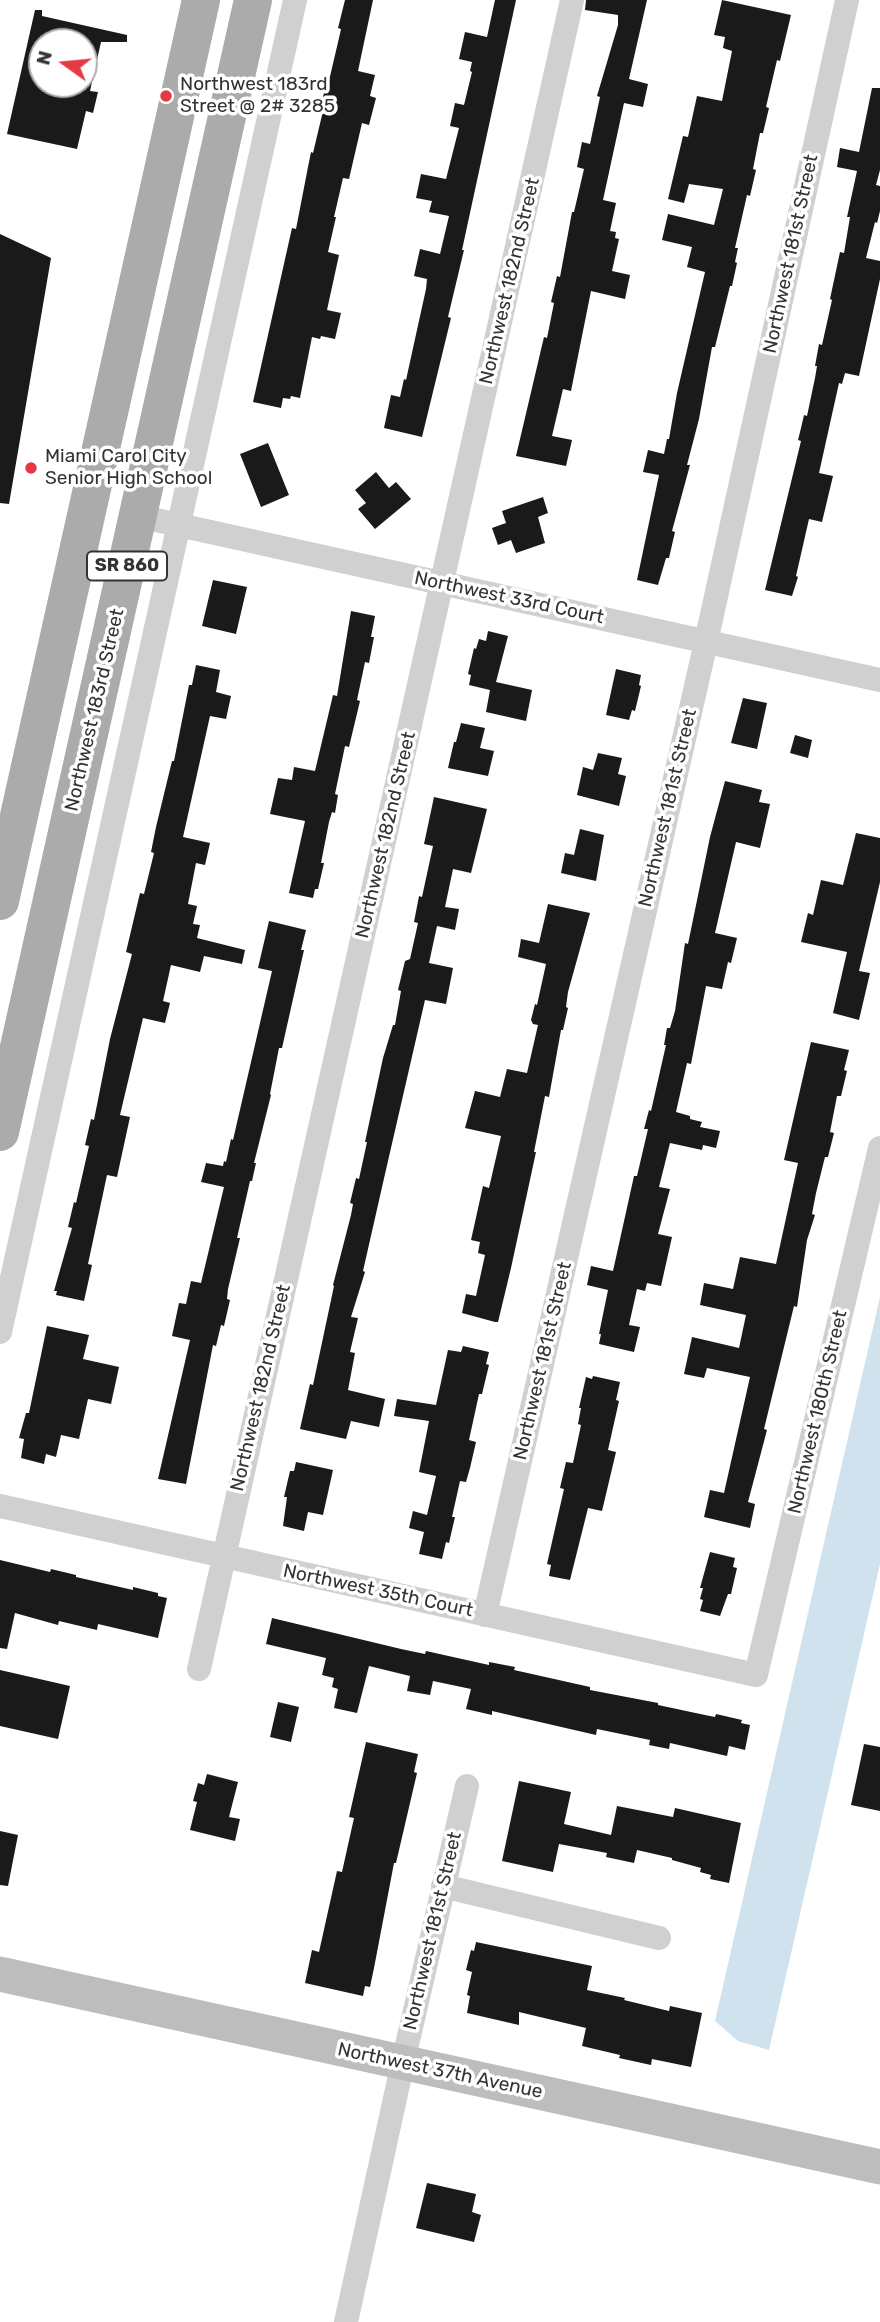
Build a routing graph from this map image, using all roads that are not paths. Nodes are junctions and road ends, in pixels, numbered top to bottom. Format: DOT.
graph roads {
  1 [pos="201,0"];
  2 [pos="253,0"];
  3 [pos="295,0"];
  4 [pos="572,0"];
  5 [pos="848,0"];
  6 [pos="104,435"];
  7 [pos="138,516"];
  8 [pos="179,525"];
  9 [pos="443,584"];
  10 [pos="706,642"];
  11 [pos="880,680"];
  12 [pos="0,901"];
  13 [pos="0,1132"];
  14 [pos="880,1148"];
  15 [pos="0,1332"];
  16 [pos="0,1507"];
  17 [pos="223,1558"];
  18 [pos="485,1615"];
  19 [pos="199,1669"];
  20 [pos="756,1675"];
  21 [pos="467,1786"];
  22 [pos="443,1886"];
  23 [pos="659,1938"];
  24 [pos="0,1974"];
  25 [pos="403,2063"];
  26 [pos="880,2167"];
  27 [pos="346,2322"];
  1 -- 6 [label="main road, SR 860"];
  2 -- 7 [label="main road, Northwest 183rd Street / SR 860"];
  3 -- 8 [label="street"];
  4 -- 9 [label="street, Northwest 182nd Street"];
  5 -- 10 [label="street, Northwest 181st Street"];
  6 -- 7 [label="main road"];
  6 -- 12 [label="main road, SR 860"];
  7 -- 8 [label="street, Northwest 33rd Court"];
  7 -- 13 [label="main road, Northwest 183rd Street / SR 860"];
  8 -- 9 [label="street, Northwest 33rd Court"];
  8 -- 15 [label="street"];
  9 -- 10 [label="street, Northwest 33rd Court"];
  9 -- 17 [label="street, Northwest 182nd Street"];
  10 -- 11 [label="street, Northwest 33rd Court"];
  10 -- 18 [label="street, Northwest 181st Street"];
  14 -- 20 [label="street, Northwest 180th Street"];
  16 -- 17 [label="street, Northwest 35th Court"];
  17 -- 18 [label="street, Northwest 35th Court"];
  17 -- 19 [label="street, Northwest 182nd Street"];
  18 -- 20 [label="street, Northwest 35th Court"];
  21 -- 22 [label="street, Northwest 181st Street"];
  22 -- 23 [label="street"];
  22 -- 25 [label="street, Northwest 181st Street"];
  24 -- 25 [label="main road, Northwest 37th Avenue"];
  25 -- 26 [label="main road, Northwest 37th Avenue"];
  25 -- 27 [label="street, Northwest 181st Street"];
}
